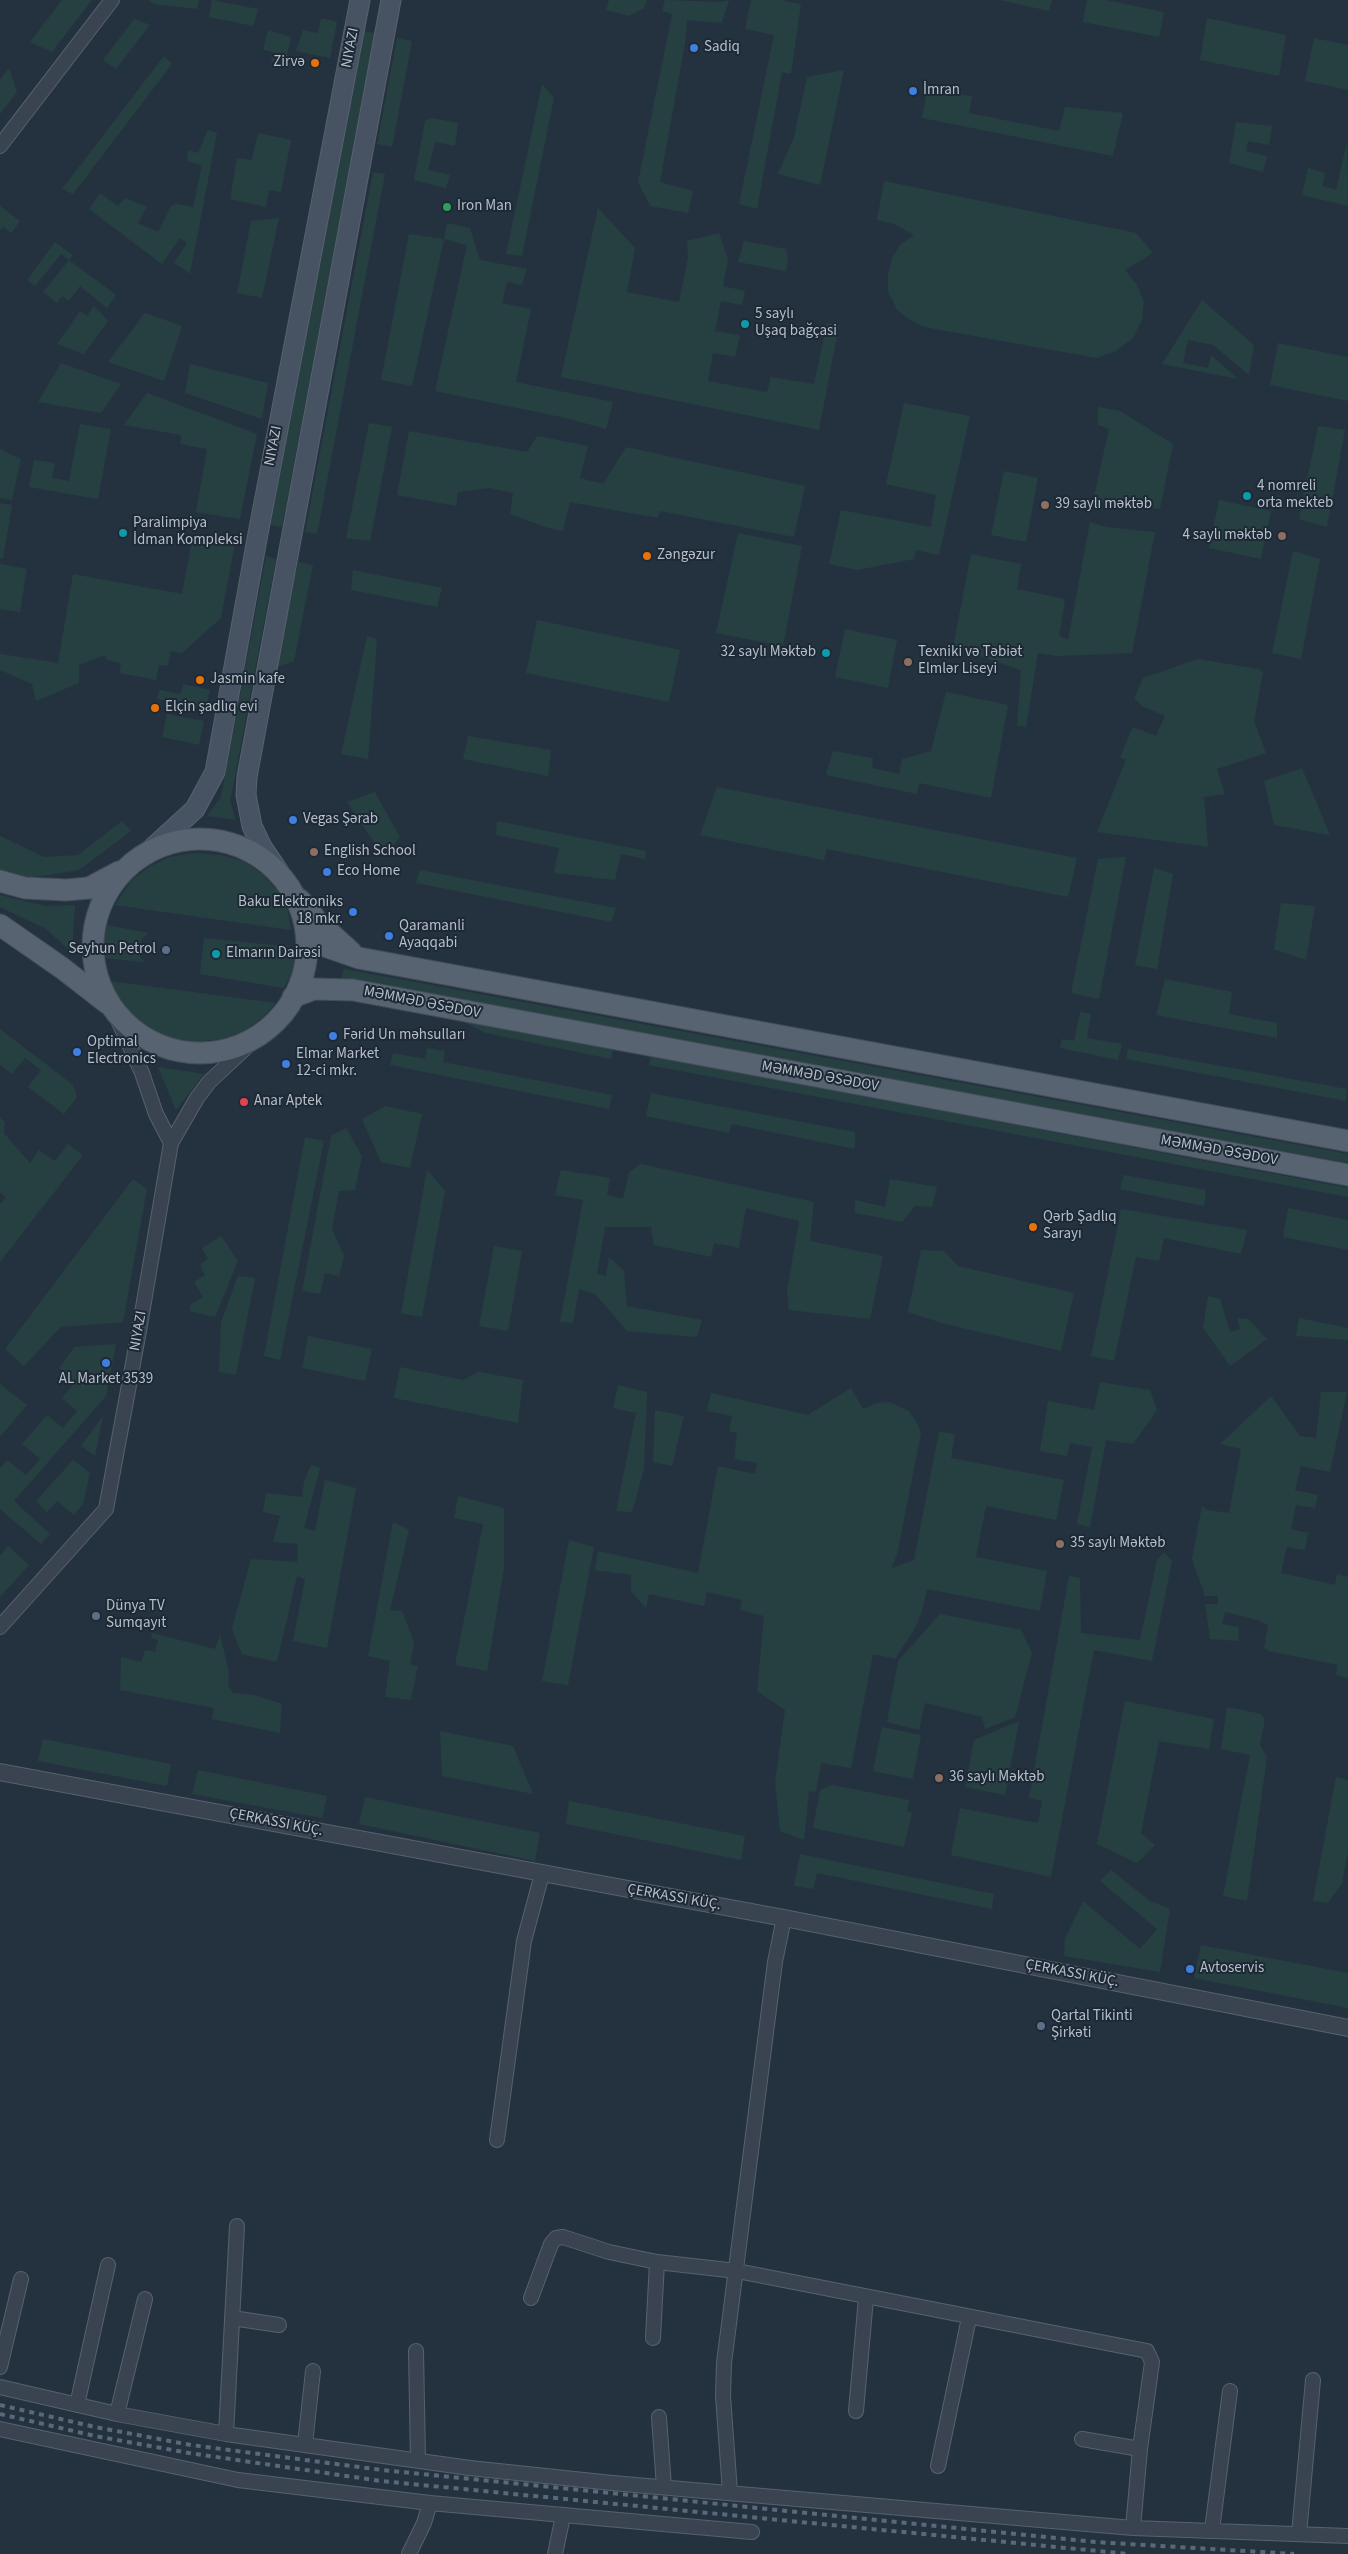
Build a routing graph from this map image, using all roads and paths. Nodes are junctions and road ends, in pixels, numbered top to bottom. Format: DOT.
graph roads {
  1 [pos="112,0"];
  2 [pos="391,0"];
  3 [pos="359,8"];
  4 [pos="387,22"];
  5 [pos="0,146"];
  6 [pos="256,539"];
  7 [pos="289,545"];
  8 [pos="148,852"];
  9 [pos="130,865"];
  10 [pos="282,878"];
  11 [pos="0,881"];
  12 [pos="0,925"];
  13 [pos="306,940"];
  14 [pos="32,946"];
  15 [pos="358,958"];
  16 [pos="95,970"];
  17 [pos="294,997"];
  18 [pos="112,1007"];
  19 [pos="266,1030"];
  20 [pos="1348,1141"];
  21 [pos="171,1143"];
  22 [pos="1348,1175"];
  23 [pos="0,1627"];
  24 [pos="0,1772"];
  25 [pos="542,1874"];
  26 [pos="784,1918"];
  27 [pos="1348,2028"];
  28 [pos="497,2140"];
  29 [pos="237,2226"];
  30 [pos="657,2262"];
  31 [pos="108,2265"];
  32 [pos="736,2272"];
  33 [pos="22,2279"];
  34 [pos="532,2298"];
  35 [pos="866,2298"];
  36 [pos="145,2299"];
  37 [pos="232,2318"];
  38 [pos="969,2318"];
  39 [pos="279,2325"];
  40 [pos="653,2338"];
  41 [pos="416,2350"];
  42 [pos="0,2367"];
  43 [pos="313,2371"];
  44 [pos="1313,2380"];
  45 [pos="0,2387"];
  46 [pos="1230,2391"];
  47 [pos="77,2405"];
  48 [pos="856,2411"];
  49 [pos="116,2414"];
  50 [pos="659,2417"];
  51 [pos="0,2429"];
  52 [pos="226,2434"];
  53 [pos="1082,2439"];
  54 [pos="305,2444"];
  55 [pos="1140,2449"];
  56 [pos="418,2460"];
  57 [pos="938,2466"];
  58 [pos="664,2487"];
  59 [pos="730,2492"];
  60 [pos="430,2504"];
  61 [pos="563,2516"];
  62 [pos="1133,2528"];
  63 [pos="1212,2530"];
  64 [pos="752,2532"];
  65 [pos="1299,2534"];
  66 [pos="1348,2536"];
  67 [pos="409,2554"];
  68 [pos="555,2554"];
  1 -- 5 [label="street"];
  2 -- 4 [label="main road"];
  3 -- 4 [label="main road"];
  3 -- 6 [label="main road, NIYAZI"];
  4 -- 7 [label="main road"];
  6 -- 7 [label="main road"];
  6 -- 8 [label="main road, NIYAZI"];
  7 -- 10 [label="main road"];
  8 -- 9 [label="main road"];
  8 -- 10 [label="main road"];
  9 -- 11 [label="main road"];
  9 -- 16 [label="main road"];
  10 -- 13 [label="main road"];
  10 -- 15 [label="main road"];
  12 -- 14 [label="main road"];
  13 -- 15 [label="main road"];
  13 -- 17 [label="main road"];
  14 -- 16 [label="main road"];
  14 -- 18 [label="main road"];
  15 -- 20 [label="main road"];
  16 -- 18 [label="main road"];
  17 -- 19 [label="main road"];
  17 -- 22 [label="main road, MƏMMƏD ƏSƏDOV"];
  18 -- 19 [label="main road"];
  18 -- 21 [label="street"];
  19 -- 21 [label="street, NIYAZI"];
  21 -- 23 [label="street, NIYAZI"];
  24 -- 25 [label="street"];
  25 -- 26 [label="street"];
  25 -- 28 [label="street"];
  26 -- 27 [label="street"];
  26 -- 32 [label="street"];
  29 -- 37 [label="street"];
  30 -- 32 [label="street"];
  30 -- 34 [label="street"];
  30 -- 40 [label="street"];
  31 -- 47 [label="street"];
  32 -- 35 [label="street"];
  32 -- 59 [label="street"];
  33 -- 42 [label="street"];
  35 -- 38 [label="street"];
  35 -- 48 [label="street"];
  36 -- 49 [label="street"];
  37 -- 39 [label="street"];
  37 -- 52 [label="street"];
  38 -- 55 [label="street"];
  38 -- 57 [label="street"];
  41 -- 56 [label="street"];
  43 -- 54 [label="street"];
  44 -- 65 [label="street"];
  45 -- 47 [label="street"];
  46 -- 63 [label="street"];
  47 -- 49 [label="street"];
  49 -- 52 [label="street"];
  50 -- 58 [label="street"];
  51 -- 60 [label="street"];
  52 -- 54 [label="street"];
  53 -- 55 [label="street"];
  54 -- 56 [label="street"];
  55 -- 62 [label="street"];
  56 -- 58 [label="street"];
  58 -- 59 [label="street"];
  59 -- 62 [label="street"];
  60 -- 61 [label="street"];
  60 -- 67 [label="street"];
  61 -- 64 [label="street"];
  61 -- 68 [label="street"];
  62 -- 63 [label="street"];
  63 -- 65 [label="street"];
  65 -- 66 [label="street"];
}
